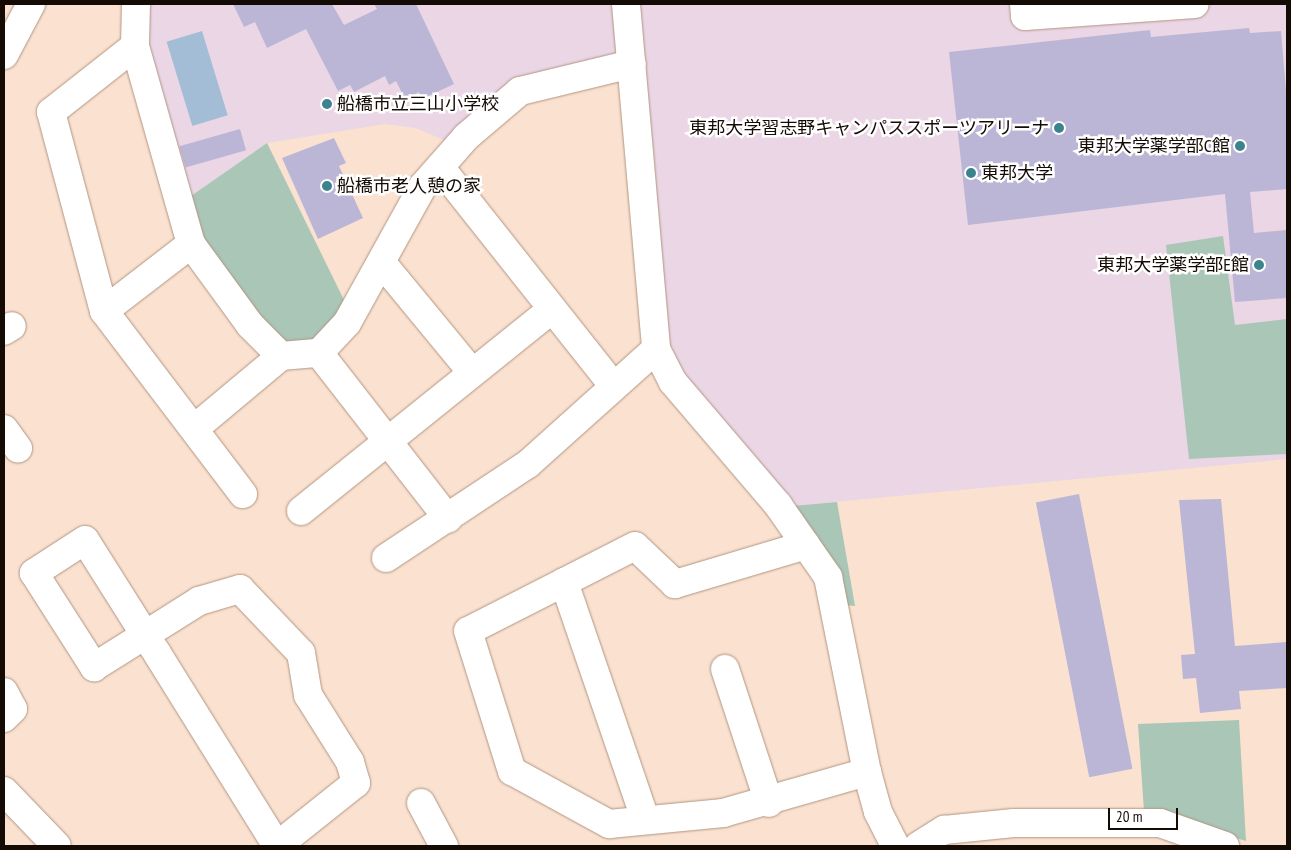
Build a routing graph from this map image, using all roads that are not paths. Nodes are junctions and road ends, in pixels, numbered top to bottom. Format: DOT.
graph roads {
  1 [pos="31,4"];
  2 [pos="136,4"];
  3 [pos="626,4"];
  4 [pos="1024,4"];
  5 [pos="1195,4"];
  6 [pos="135,46"];
  7 [pos="4,55"];
  8 [pos="632,64"];
  9 [pos="440,167"];
  10 [pos="191,244"];
  11 [pos="382,263"];
  12 [pos="552,309"];
  13 [pos="104,311"];
  14 [pos="656,348"];
  15 [pos="319,353"];
  16 [pos="281,356"];
  17 [pos="472,372"];
  18 [pos="613,385"];
  19 [pos="195,428"];
  20 [pos="389,444"];
  21 [pos="243,494"];
  22 [pos="301,511"];
  23 [pos="448,519"];
  24 [pos="806,545"];
  25 [pos="386,558"];
  26 [pos="564,582"];
  27 [pos="725,669"];
  28 [pos="4,692"];
  29 [pos="4,718"];
  30 [pos="867,772"];
  31 [pos="4,790"];
  32 [pos="421,803"];
  33 [pos="769,803"];
  34 [pos="645,819"];
  35 [pos="1158,835"];
  36 [pos="58,846"];
  37 [pos="277,846"];
  38 [pos="444,846"];
  39 [pos="895,846"];
  40 [pos="918,846"];
  41 [pos="1225,846"];
  1 -- 7 [label="street"];
  2 -- 6 [label="street"];
  3 -- 8 [label="street"];
  4 -- 5 [label="street"];
  6 -- 10 [label="street"];
  6 -- 13 [label="street"];
  8 -- 9 [label="street"];
  8 -- 14 [label="street"];
  9 -- 11 [label="street"];
  9 -- 12 [label="street"];
  10 -- 13 [label="street"];
  10 -- 16 [label="street"];
  11 -- 15 [label="street"];
  11 -- 17 [label="street"];
  12 -- 17 [label="street"];
  12 -- 18 [label="street"];
  13 -- 19 [label="street"];
  14 -- 18 [label="street"];
  14 -- 24 [label="street"];
  15 -- 16 [label="street"];
  15 -- 20 [label="street"];
  16 -- 19 [label="street"];
  17 -- 20 [label="street"];
  18 -- 23 [label="street"];
  19 -- 21 [label="street"];
  20 -- 22 [label="street"];
  20 -- 23 [label="street"];
  23 -- 25 [label="street"];
  24 -- 26 [label="street"];
  24 -- 30 [label="street"];
  26 -- 34 [label="street"];
  26 -- 34 [label="street"];
  27 -- 33 [label="street"];
  28 -- 29 [label="street"];
  30 -- 33 [label="street"];
  30 -- 39 [label="street"];
  31 -- 36 [label="street"];
  32 -- 38 [label="street"];
  33 -- 34 [label="street"];
  35 -- 40 [label="street"];
  35 -- 41 [label="street"];
  37 -- 37 [label="street"];
}
